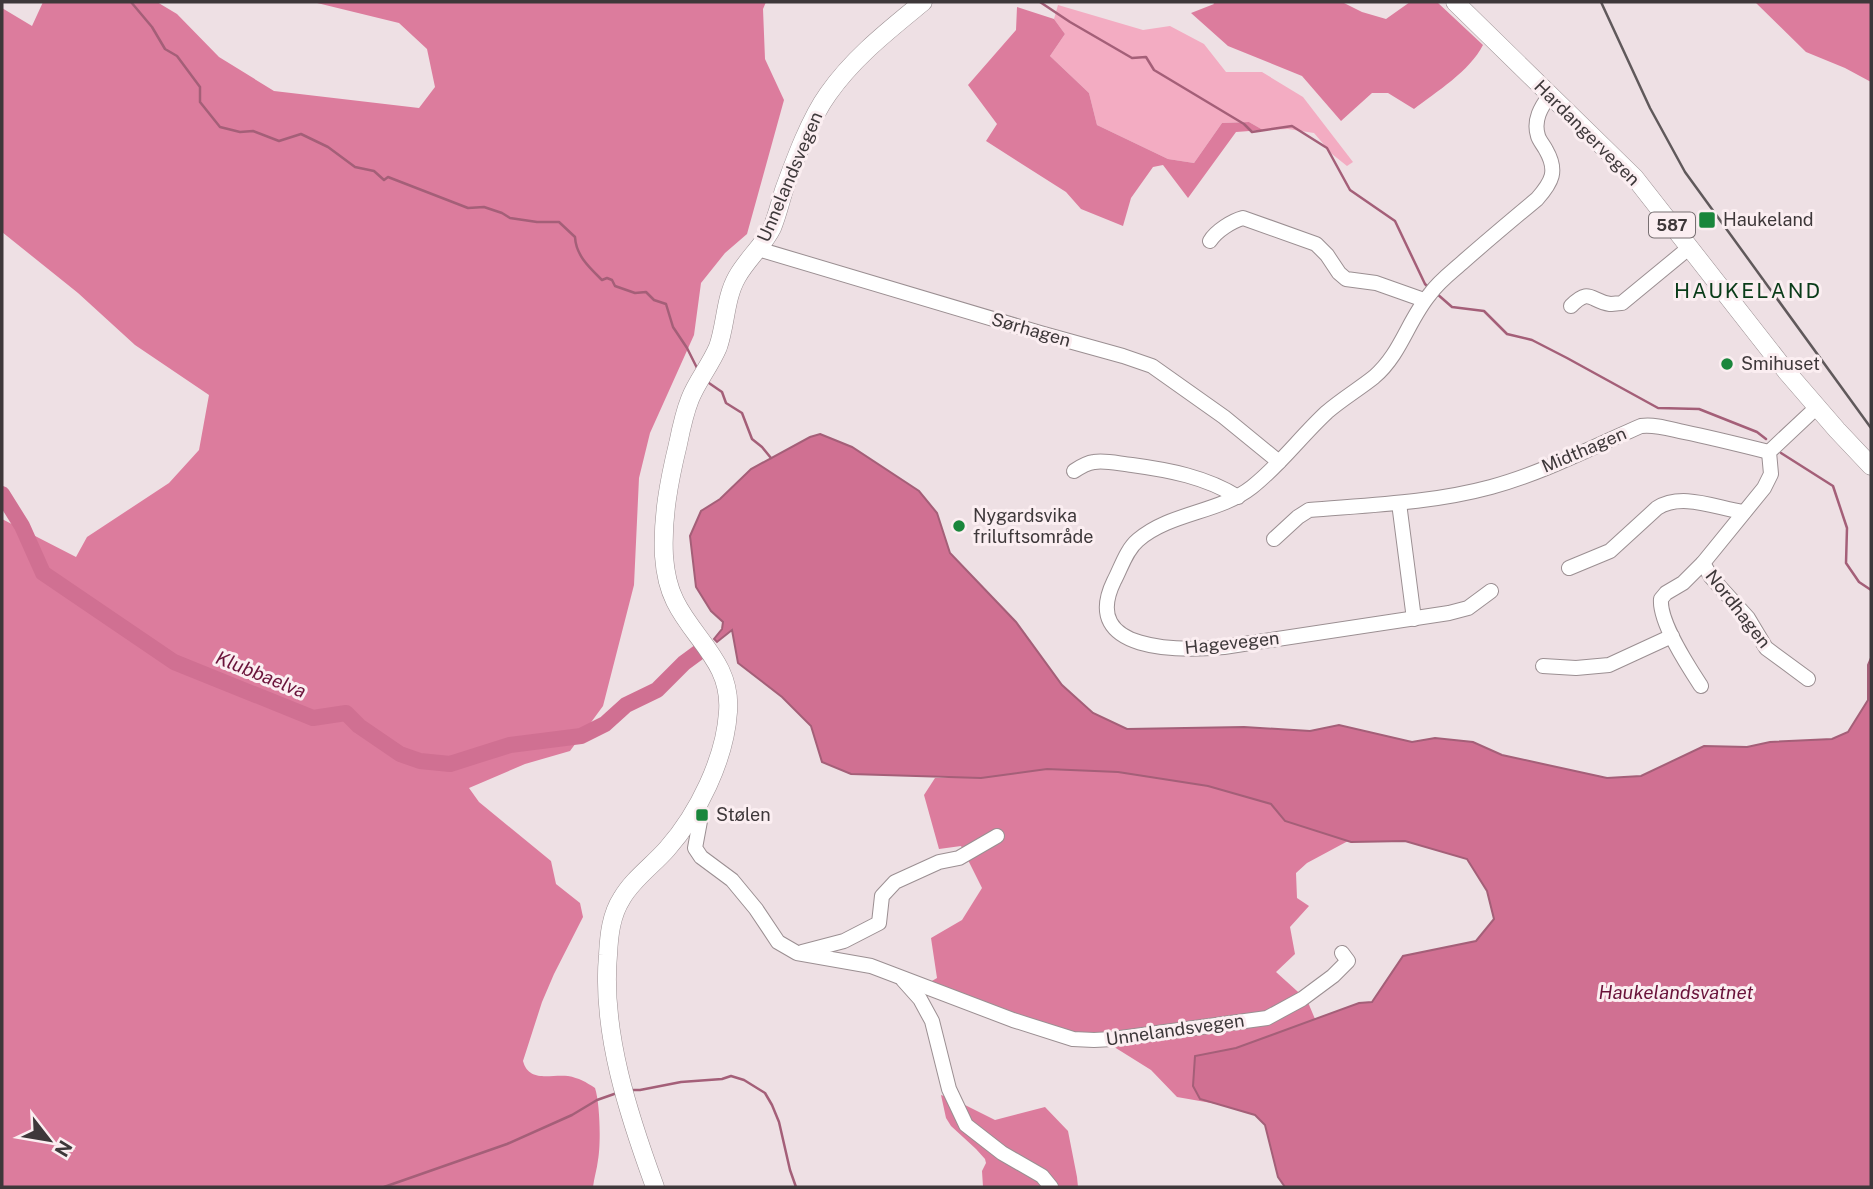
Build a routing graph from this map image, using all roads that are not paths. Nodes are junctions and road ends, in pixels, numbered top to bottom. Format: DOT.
graph roads {
  1 [pos="923,2"];
  2 [pos="1455,2"];
  3 [pos="1550,95"];
  4 [pos="1210,241"];
  5 [pos="1690,247"];
  6 [pos="758,249"];
  7 [pos="1429,294"];
  8 [pos="1571,306"];
  9 [pos="1817,407"];
  10 [pos="1769,452"];
  11 [pos="1279,462"];
  12 [pos="1871,466"];
  13 [pos="1073,471"];
  14 [pos="1238,497"];
  15 [pos="1399,503"];
  16 [pos="1744,512"];
  17 [pos="1274,538"];
  18 [pos="1703,564"];
  19 [pos="1569,568"];
  20 [pos="1492,591"];
  21 [pos="1414,619"];
  22 [pos="1672,636"];
  23 [pos="1543,666"];
  24 [pos="1808,679"];
  25 [pos="1701,686"];
  26 [pos="693,814"];
  27 [pos="997,836"];
  28 [pos="797,953"];
  29 [pos="1342,953"];
  30 [pos="900,977"];
  31 [pos="655,1187"];
  32 [pos="1051,1187"];
  1 -- 6 [label="main road, Unnelandsvegen"];
  2 -- 3 [label="main road, Hardangervegen / 587"];
  3 -- 5 [label="main road, Hardangervegen / 587"];
  3 -- 7 [label="street, Hagevegen"];
  4 -- 7 [label="street"];
  5 -- 8 [label="street"];
  5 -- 9 [label="main road, Hardangervegen / 587"];
  6 -- 11 [label="street, Sørhagen"];
  6 -- 26 [label="main road, Unnelandsvegen"];
  7 -- 11 [label="street, Hagevegen"];
  9 -- 10 [label="street"];
  9 -- 12 [label="main road, Hardangervegen / 587"];
  10 -- 15 [label="street, Midthagen"];
  10 -- 16 [label="street, Nordhagen"];
  11 -- 14 [label="street, Hagevegen"];
  13 -- 14 [label="street"];
  14 -- 21 [label="street, Hagevegen"];
  15 -- 17 [label="street, Midthagen"];
  15 -- 21 [label="street"];
  16 -- 18 [label="street, Nordhagen"];
  16 -- 19 [label="street"];
  18 -- 22 [label="street, Nordhagen"];
  18 -- 24 [label="street, Nordhagen"];
  20 -- 21 [label="street, Hagevegen"];
  22 -- 23 [label="street"];
  22 -- 25 [label="street, Nordhagen"];
  26 -- 28 [label="street, Unnelandsvegen"];
  26 -- 31 [label="main road, Unnelandsvegen"];
  27 -- 28 [label="street"];
  28 -- 30 [label="street, Unnelandsvegen"];
  29 -- 30 [label="street, Unnelandsvegen"];
  30 -- 32 [label="street"];
}
